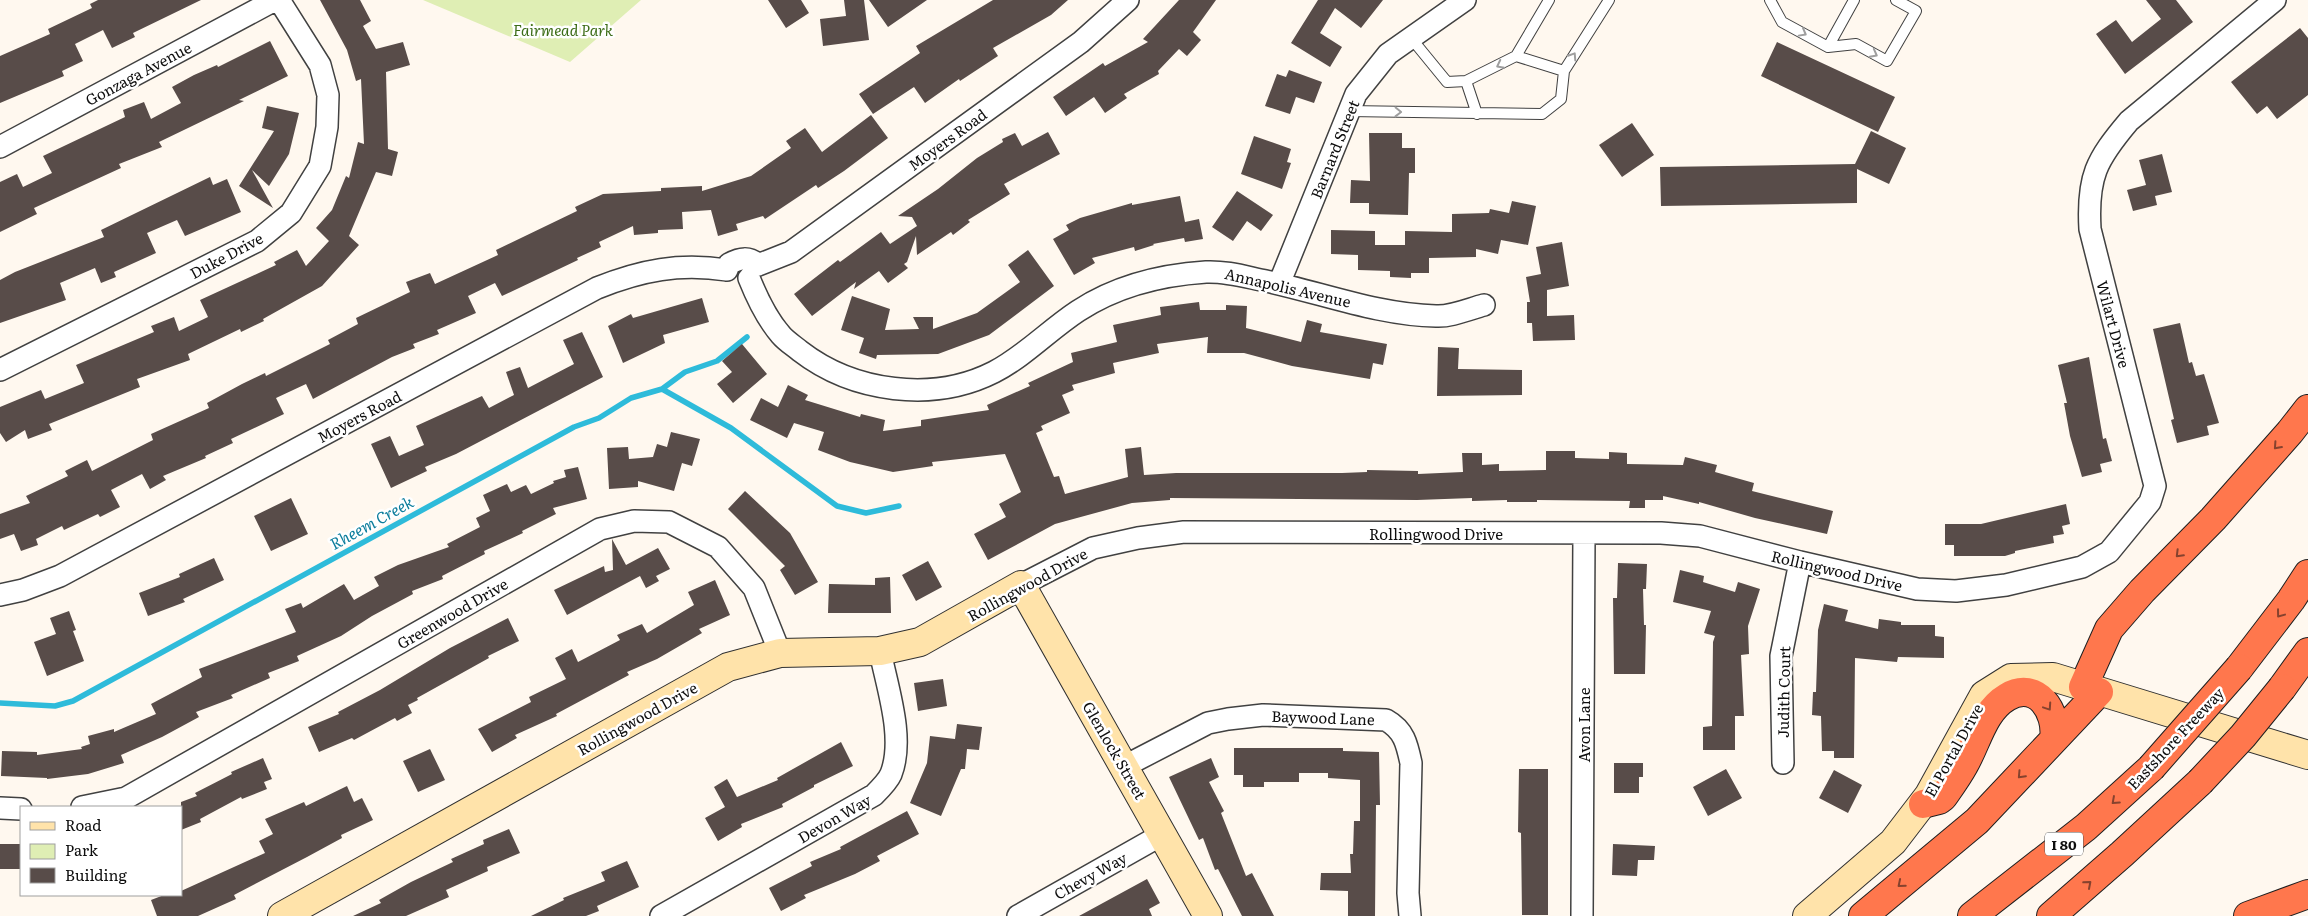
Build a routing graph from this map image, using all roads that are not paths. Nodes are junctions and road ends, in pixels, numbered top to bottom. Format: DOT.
graph roads {
  1 [pos="275,0"];
  2 [pos="279,0"];
  3 [pos="1128,0"];
  4 [pos="1466,0"];
  5 [pos="1549,0"];
  6 [pos="1609,0"];
  7 [pos="1770,0"];
  8 [pos="1854,0"];
  9 [pos="1896,0"];
  10 [pos="2275,0"];
  11 [pos="1411,38"];
  12 [pos="1828,47"];
  13 [pos="1516,56"];
  14 [pos="1564,71"];
  15 [pos="1466,81"];
  16 [pos="1349,111"];
  17 [pos="1477,114"];
  18 [pos="0,147"];
  19 [pos="754,272"];
  20 [pos="1279,284"];
  21 [pos="1484,305"];
  22 [pos="0,370"];
  23 [pos="2308,408"];
  24 [pos="1584,534"];
  25 [pos="1800,562"];
  26 [pos="2308,574"];
  27 [pos="1021,585"];
  28 [pos="1956,591"];
  29 [pos="0,596"];
  30 [pos="880,651"];
  31 [pos="2308,652"];
  32 [pos="780,653"];
  33 [pos="2091,689"];
  34 [pos="2054,739"];
  35 [pos="2308,755"];
  36 [pos="1783,764"];
  37 [pos="1125,766"];
  38 [pos="1923,804"];
  39 [pos="87,806"];
  40 [pos="0,808"];
  41 [pos="20,809"];
  42 [pos="1163,834"];
  43 [pos="2308,894"];
  44 [pos="282,916"];
  45 [pos="661,916"];
  46 [pos="1018,916"];
  47 [pos="1208,916"];
  48 [pos="1410,916"];
  49 [pos="1582,916"];
  50 [pos="1807,916"];
  51 [pos="1863,916"];
  52 [pos="1972,916"];
  53 [pos="2051,916"];
  54 [pos="2248,916"];
  1 -- 18 [label="street, Gonzaga Avenue"];
  2 -- 22 [label="street, Duke Drive"];
  3 -- 19 [label="street, Moyers Road"];
  4 -- 11 [label="street, Barnard Street"];
  5 -- 13 [label="lane"];
  14 -- 6 [label="lane, one-way"];
  7 -- 12 [label="lane, one-way"];
  8 -- 12 [label="lane"];
  12 -- 9 [label="lane, one-way"];
  10 -- 28 [label="street, Wilart Drive"];
  11 -- 15 [label="lane"];
  11 -- 16 [label="street, Barnard Street"];
  13 -- 14 [label="lane"];
  13 -- 15 [label="lane, one-way"];
  14 -- 17 [label="lane"];
  15 -- 17 [label="lane"];
  16 -- 17 [label="lane, one-way"];
  16 -- 20 [label="street, Barnard Street"];
  19 -- 20 [label="street, Annapolis Avenue"];
  19 -- 29 [label="street, Moyers Road"];
  20 -- 21 [label="street, Annapolis Avenue"];
  23 -- 33 [label="highway, one-way"];
  24 -- 25 [label="street, Rollingwood Drive"];
  24 -- 27 [label="street, Rollingwood Drive"];
  24 -- 49 [label="street, Avon Lane"];
  25 -- 28 [label="street, Rollingwood Drive"];
  25 -- 36 [label="street, Judith Court"];
  26 -- 52 [label="highway, Eastshore Freeway / I 80, one-way, bridge"];
  27 -- 30 [label="street, Rollingwood Drive"];
  27 -- 37 [label="street, Glenlock Street"];
  30 -- 32 [label="street, Rollingwood Drive"];
  30 -- 45 [label="street, Devon Way"];
  53 -- 31 [label="highway, one-way, bridge"];
  32 -- 39 [label="street, Greenwood Drive"];
  32 -- 44 [label="street, Rollingwood Drive"];
  33 -- 34 [label="highway"];
  33 -- 35 [label="street, El Portal Drive"];
  33 -- 38 [label="street, El Portal Drive"];
  38 -- 34 [label="highway, one-way"];
  34 -- 51 [label="highway, one-way"];
  37 -- 42 [label="street, Glenlock Street"];
  37 -- 48 [label="street, Baywood Lane"];
  38 -- 50 [label="street, El Portal Drive"];
  40 -- 41 [label="street"];
  42 -- 46 [label="street, Chevy Way"];
  42 -- 47 [label="street, Glenlock Street"];
  43 -- 54 [label="highway"];
}
